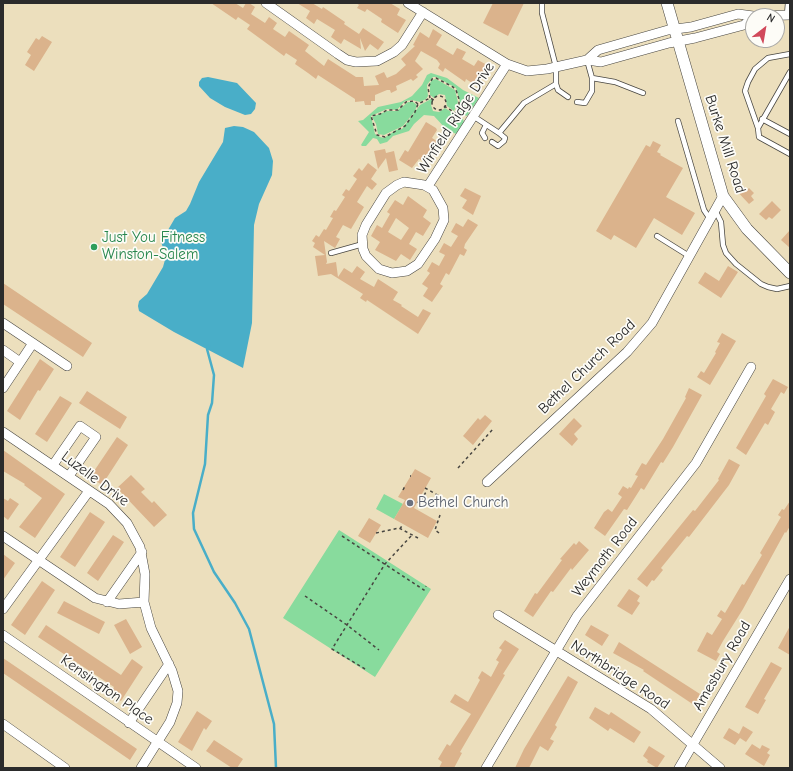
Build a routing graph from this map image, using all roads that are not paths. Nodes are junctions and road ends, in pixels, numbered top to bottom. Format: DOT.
graph roads {
  1 [pos="266,3"];
  2 [pos="408,3"];
  3 [pos="542,3"];
  4 [pos="667,3"];
  5 [pos="788,3"];
  6 [pos="423,12"];
  7 [pos="745,15"];
  8 [pos="788,15"];
  9 [pos="745,24"];
  10 [pos="675,29"];
  11 [pos="679,41"];
  12 [pos="790,54"];
  13 [pos="587,60"];
  14 [pos="507,64"];
  15 [pos="556,67"];
  16 [pos="790,72"];
  17 [pos="592,78"];
  18 [pos="556,84"];
  19 [pos="643,93"];
  20 [pos="568,97"];
  21 [pos="577,102"];
  22 [pos="471,119"];
  23 [pos="762,119"];
  24 [pos="678,120"];
  25 [pos="486,125"];
  26 [pos="758,128"];
  27 [pos="499,133"];
  28 [pos="790,134"];
  29 [pos="485,138"];
  30 [pos="492,142"];
  31 [pos="790,154"];
  32 [pos="428,186"];
  33 [pos="723,196"];
  34 [pos="715,210"];
  35 [pos="710,219"];
  36 [pos="657,236"];
  37 [pos="363,244"];
  38 [pos="331,254"];
  39 [pos="689,256"];
  40 [pos="790,273"];
  41 [pos="790,286"];
  42 [pos="3,323"];
  43 [pos="33,343"];
  44 [pos="3,350"];
  45 [pos="20,362"];
  46 [pos="67,366"];
  47 [pos="751,367"];
  48 [pos="3,388"];
  49 [pos="3,432"];
  50 [pos="53,465"];
  51 [pos="69,476"];
  52 [pos="487,482"];
  53 [pos="89,491"];
  54 [pos="3,536"];
  55 [pos="142,552"];
  56 [pos="39,560"];
  57 [pos="790,579"];
  58 [pos="107,602"];
  59 [pos="144,602"];
  60 [pos="3,608"];
  61 [pos="498,615"];
  62 [pos="3,635"];
  63 [pos="556,649"];
  64 [pos="169,664"];
  65 [pos="129,722"];
  66 [pos="3,724"];
  67 [pos="157,742"];
  68 [pos="692,745"];
  69 [pos="65,768"];
  70 [pos="141,768"];
  71 [pos="196,768"];
  72 [pos="486,768"];
  73 [pos="679,768"];
  74 [pos="720,768"];
  1 -- 6 [label="street"];
  2 -- 6 [label="street"];
  3 -- 15 [label="lane"];
  4 -- 10 [label="street, Burke Mill Road"];
  5 -- 8 [label="lane"];
  6 -- 14 [label="street"];
  7 -- 10 [label="street"];
  9 -- 11 [label="street"];
  10 -- 11 [label="street, Burke Mill Road"];
  10 -- 13 [label="street"];
  11 -- 13 [label="street"];
  11 -- 33 [label="street, Burke Mill Road"];
  12 -- 26 [label="lane"];
  13 -- 15 [label="street"];
  13 -- 17 [label="lane"];
  14 -- 15 [label="street"];
  14 -- 22 [label="street, Winfield Ridge Drive"];
  15 -- 18 [label="lane"];
  16 -- 23 [label="lane"];
  17 -- 19 [label="lane"];
  17 -- 21 [label="lane"];
  18 -- 20 [label="lane"];
  18 -- 27 [label="lane"];
  22 -- 25 [label="lane"];
  22 -- 32 [label="street, Winfield Ridge Drive"];
  23 -- 26 [label="lane"];
  23 -- 28 [label="lane"];
  24 -- 35 [label="lane"];
  25 -- 27 [label="lane"];
  25 -- 29 [label="lane"];
  26 -- 31 [label="lane"];
  27 -- 30 [label="lane"];
  32 -- 37 [label="street, Winfield Ridge Drive"];
  32 -- 37 [label="street, Winfield Ridge Drive"];
  33 -- 34 [label="street, Bethel Church Road"];
  33 -- 40 [label="street, Burke Mill Road"];
  34 -- 35 [label="street, Bethel Church Road"];
  34 -- 41 [label="lane"];
  35 -- 39 [label="street, Bethel Church Road"];
  36 -- 39 [label="lane"];
  37 -- 38 [label="lane"];
  39 -- 52 [label="street, Bethel Church Road"];
  42 -- 43 [label="street"];
  43 -- 45 [label="street"];
  43 -- 46 [label="street"];
  44 -- 45 [label="street"];
  45 -- 48 [label="street"];
  47 -- 63 [label="street, Weymoth Road"];
  49 -- 50 [label="street, Luzelle Drive"];
  50 -- 51 [label="street, Luzelle Drive"];
  50 -- 51 [label="street"];
  51 -- 53 [label="street, Luzelle Drive"];
  53 -- 55 [label="street, Luzelle Drive"];
  53 -- 56 [label="street"];
  54 -- 56 [label="street"];
  55 -- 58 [label="street"];
  55 -- 59 [label="street, Luzelle Drive"];
  56 -- 58 [label="street"];
  56 -- 60 [label="street"];
  57 -- 68 [label="street, Amesbury Road"];
  58 -- 59 [label="street"];
  59 -- 64 [label="street, Luzelle Drive"];
  61 -- 63 [label="street, Northbridge Road"];
  62 -- 65 [label="street, Kensington Place"];
  63 -- 68 [label="street, Northbridge Road"];
  63 -- 72 [label="street, Weymoth Road"];
  64 -- 65 [label="street"];
  64 -- 67 [label="street, Luzelle Drive"];
  65 -- 67 [label="street, Kensington Place"];
  66 -- 69 [label="street"];
  67 -- 70 [label="street, Luzelle Drive"];
  67 -- 71 [label="street, Kensington Place"];
  68 -- 73 [label="street, Amesbury Road"];
  68 -- 74 [label="street, Northbridge Road"];
}
